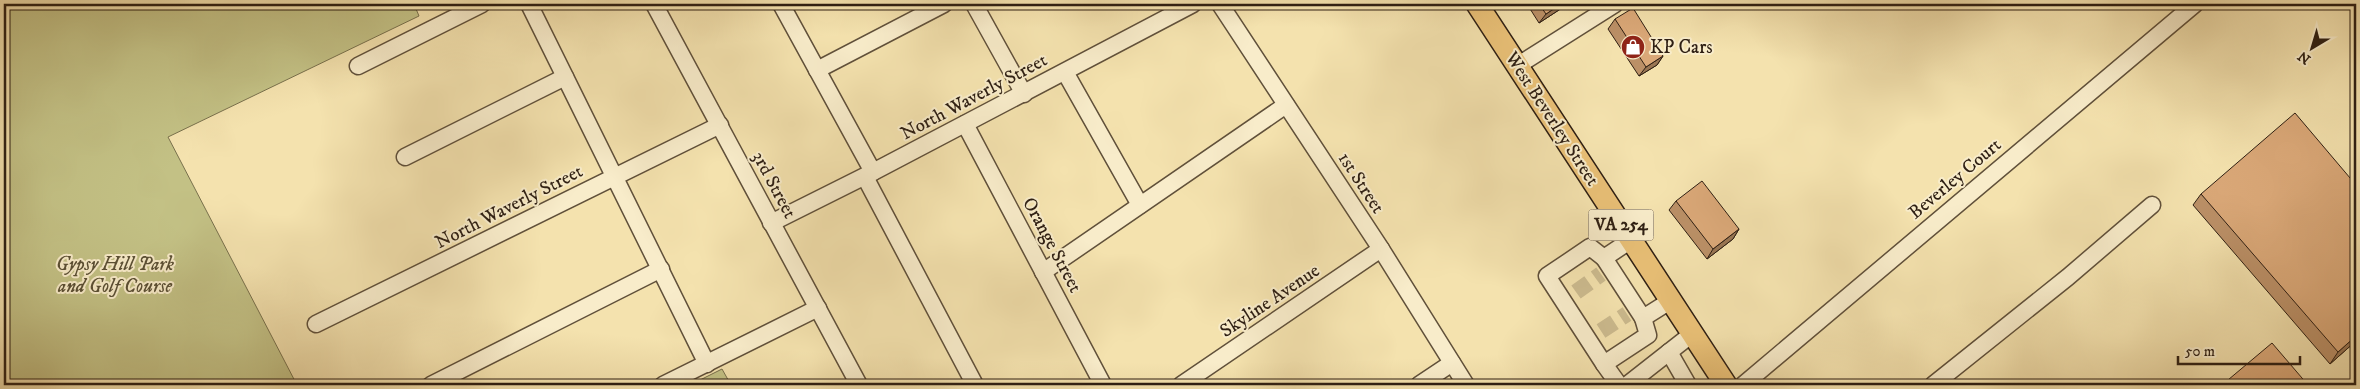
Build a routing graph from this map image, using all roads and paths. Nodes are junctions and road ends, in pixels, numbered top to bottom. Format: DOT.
graph roads {
  1 [pos="482,4"];
  2 [pos="529,4"];
  3 [pos="654,4"];
  4 [pos="781,4"];
  5 [pos="944,4"];
  6 [pos="974,4"];
  7 [pos="1193,4"];
  8 [pos="1220,4"];
  9 [pos="1478,4"];
  10 [pos="1615,4"];
  11 [pos="2195,4"];
  12 [pos="358,66"];
  13 [pos="1516,66"];
  14 [pos="817,70"];
  15 [pos="1065,72"];
  16 [pos="565,77"];
  17 [pos="1024,94"];
  18 [pos="1286,105"];
  19 [pos="965,124"];
  20 [pos="720,125"];
  21 [pos="404,157"];
  22 [pos="869,175"];
  23 [pos="614,176"];
  24 [pos="1140,205"];
  25 [pos="2152,205"];
  26 [pos="771,223"];
  27 [pos="1631,240"];
  28 [pos="1381,249"];
  29 [pos="1605,267"];
  30 [pos="661,269"];
  31 [pos="1043,272"];
  32 [pos="1670,301"];
  33 [pos="818,308"];
  34 [pos="1635,313"];
  35 [pos="316,324"];
  36 [pos="1692,334"];
  37 [pos="1669,352"];
  38 [pos="1452,363"];
  39 [pos="707,364"];
  40 [pos="1604,364"];
  41 [pos="431,385"];
  42 [pos="663,385"];
  43 [pos="860,385"];
  44 [pos="975,385"];
  45 [pos="1103,385"];
  46 [pos="1181,385"];
  47 [pos="1420,385"];
  48 [pos="1466,385"];
  49 [pos="1619,385"];
  50 [pos="1627,385"];
  51 [pos="1688,385"];
  52 [pos="1726,385"];
  53 [pos="1743,385"];
  54 [pos="1933,385"];
  1 -- 12 [label="street"];
  2 -- 16 [label="street"];
  3 -- 20 [label="street, 3rd Street"];
  4 -- 14 [label="street"];
  5 -- 14 [label="street"];
  6 -- 17 [label="street"];
  7 -- 15 [label="street, North Waverly Street"];
  8 -- 18 [label="street, 1st Street"];
  9 -- 13 [label="main road, West Beverley Street / VA 254"];
  10 -- 13 [label="street"];
  11 -- 53 [label="street, Beverley Court"];
  13 -- 27 [label="main road, West Beverley Street / VA 254"];
  14 -- 22 [label="street"];
  15 -- 17 [label="street, North Waverly Street"];
  15 -- 24 [label="street"];
  16 -- 21 [label="street"];
  16 -- 23 [label="street"];
  17 -- 19 [label="street, North Waverly Street"];
  18 -- 24 [label="street"];
  18 -- 28 [label="street, 1st Street"];
  19 -- 22 [label="street, North Waverly Street"];
  19 -- 31 [label="street, Orange Street"];
  20 -- 23 [label="street, North Waverly Street"];
  20 -- 26 [label="street, 3rd Street"];
  22 -- 26 [label="street, North Waverly Street"];
  22 -- 44 [label="street"];
  23 -- 30 [label="street"];
  23 -- 35 [label="street, North Waverly Street"];
  24 -- 31 [label="street"];
  25 -- 54 [label="street"];
  26 -- 33 [label="street, 3rd Street"];
  27 -- 29 [label="street"];
  27 -- 32 [label="main road, West Beverley Street / VA 254"];
  28 -- 38 [label="street, 1st Street"];
  28 -- 46 [label="street, Skyline Avenue"];
  29 -- 34 [label="street"];
  29 -- 40 [label="street"];
  30 -- 39 [label="street"];
  30 -- 41 [label="street"];
  31 -- 45 [label="street, Orange Street"];
  32 -- 34 [label="street"];
  32 -- 36 [label="main road, West Beverley Street / VA 254"];
  33 -- 39 [label="street"];
  33 -- 43 [label="street, 3rd Street"];
  34 -- 40 [label="street"];
  36 -- 37 [label="street"];
  36 -- 52 [label="main road, West Beverley Street / VA 254"];
  37 -- 50 [label="street"];
  37 -- 51 [label="street"];
  38 -- 47 [label="street"];
  38 -- 48 [label="street, 1st Street"];
  39 -- 42 [label="street"];
  40 -- 49 [label="street"];
}
